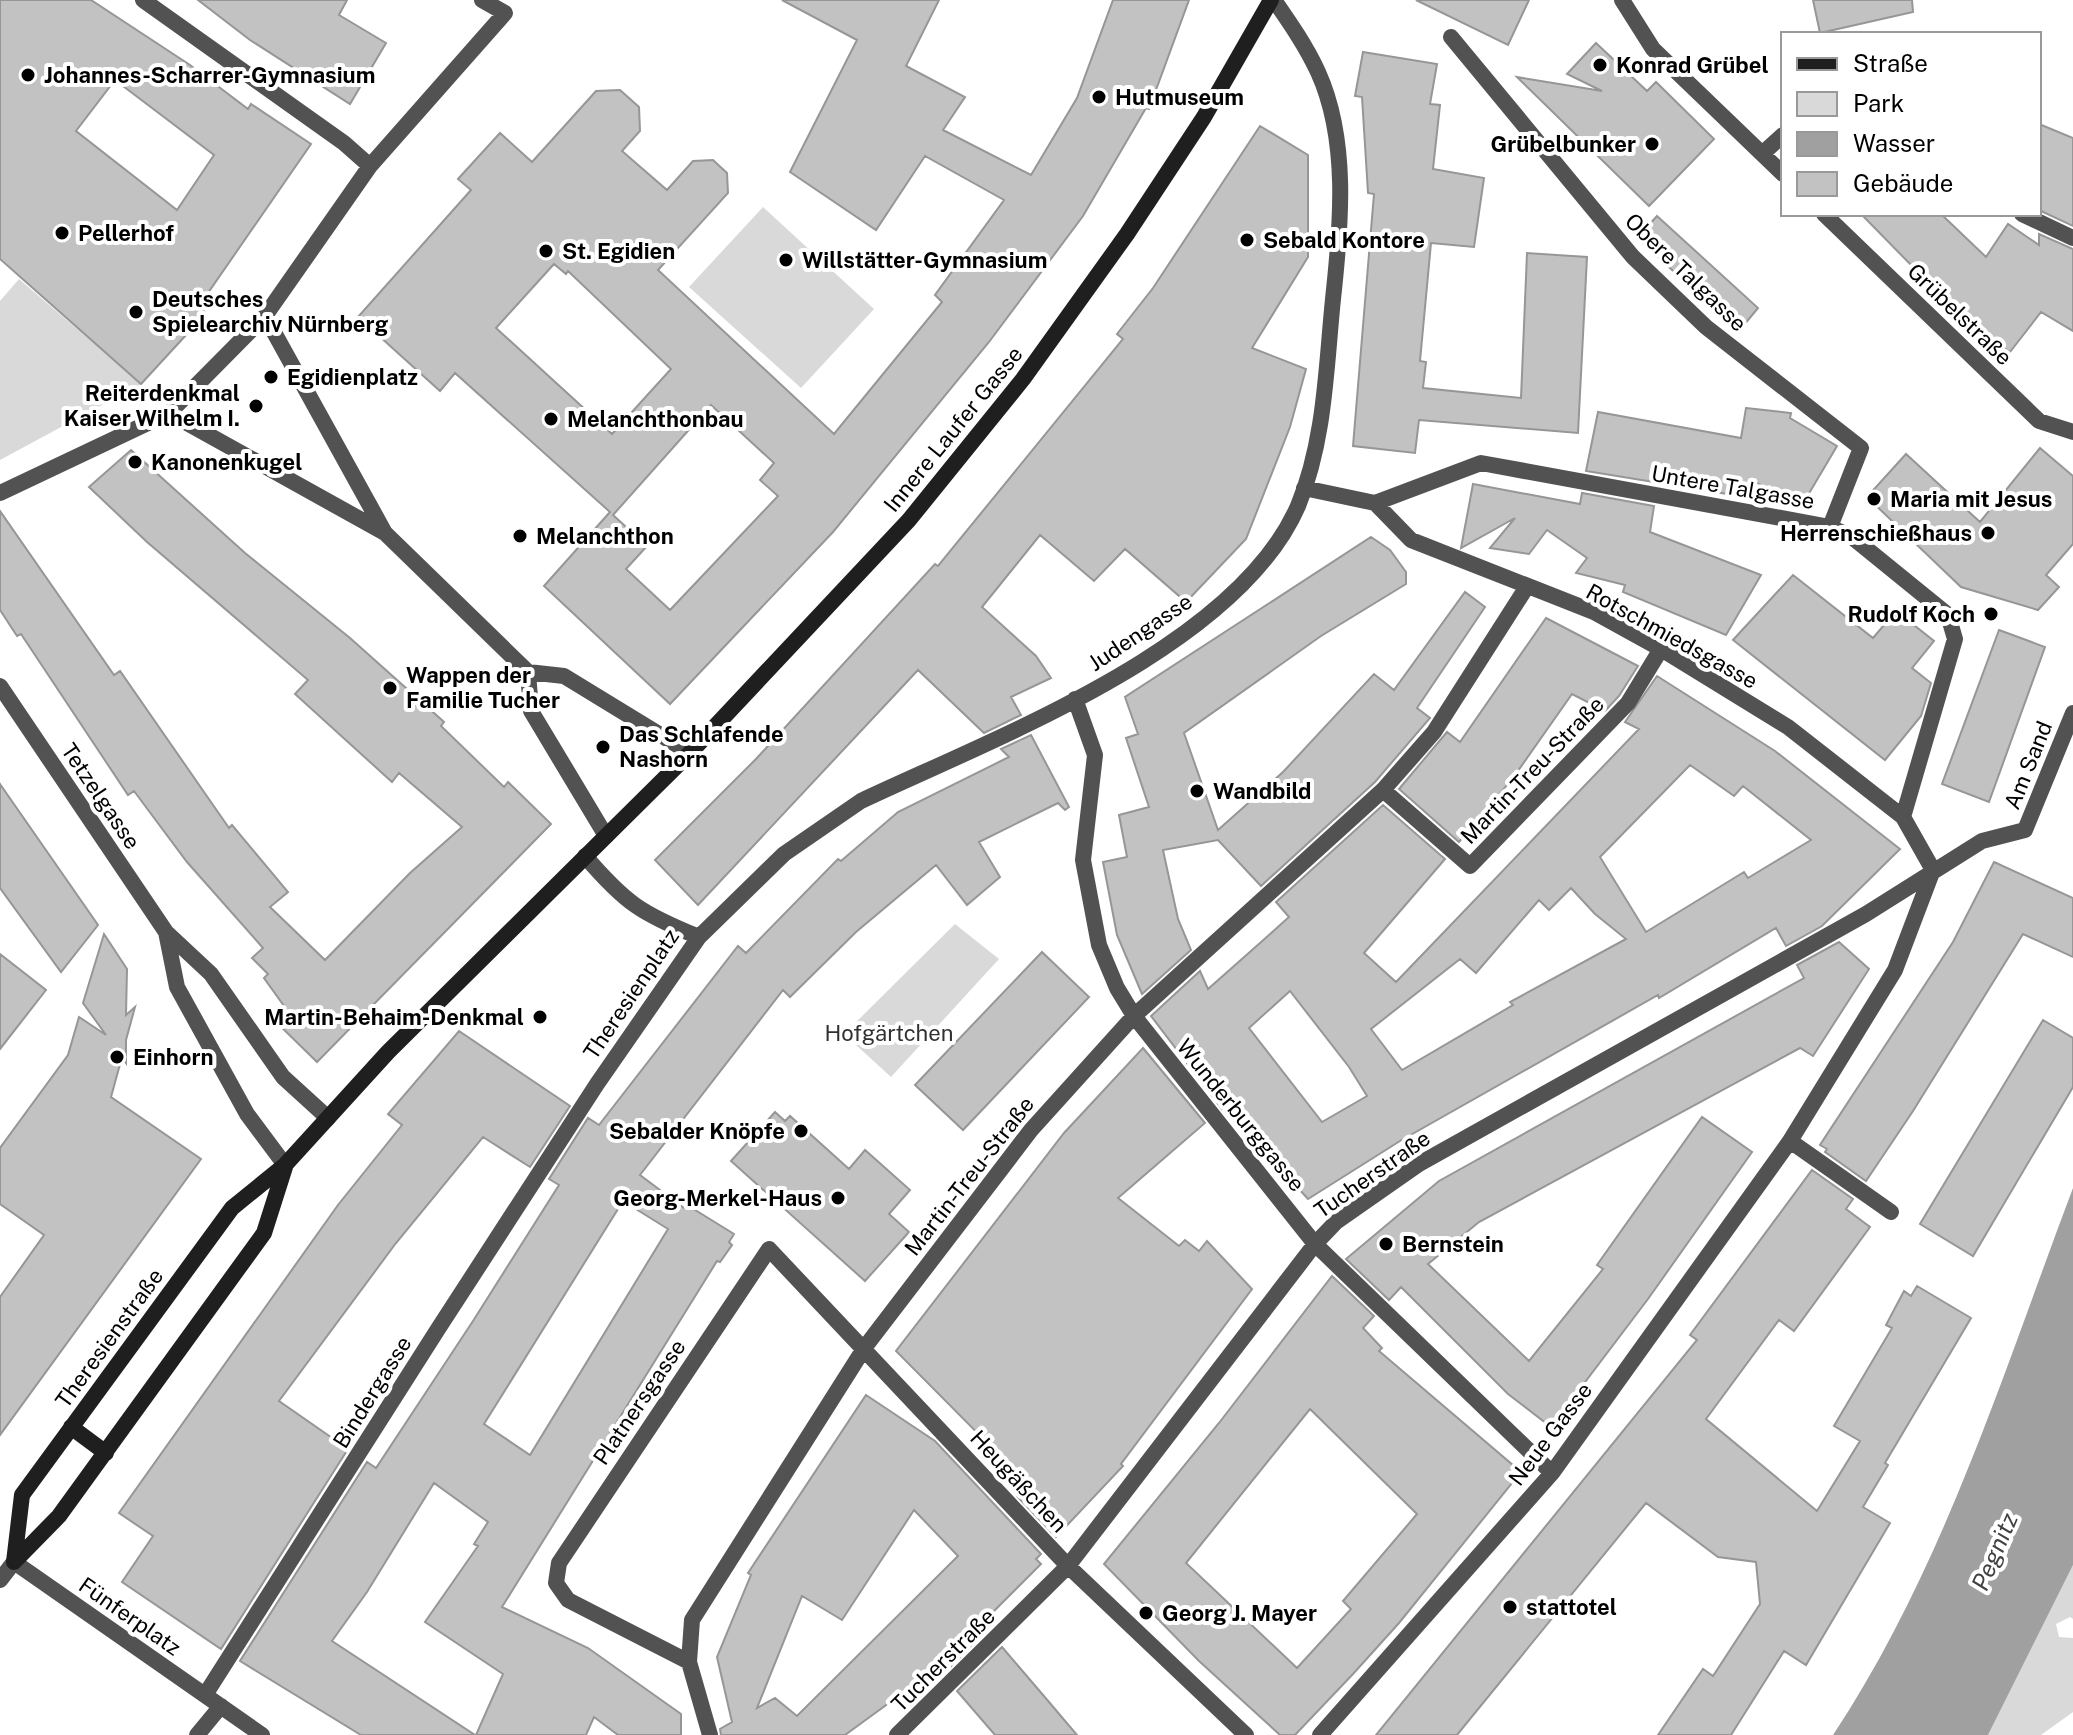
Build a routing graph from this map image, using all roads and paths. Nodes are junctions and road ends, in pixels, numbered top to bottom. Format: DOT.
graph roads {
  1 [pos="143,0"];
  2 [pos="482,0"];
  3 [pos="1273,0"];
  4 [pos="1622,0"];
  5 [pos="1451,37"];
  6 [pos="1781,137"];
  7 [pos="1762,154"];
  8 [pos="370,166"];
  9 [pos="1781,172"];
  10 [pos="1826,216"];
  11 [pos="2026,216"];
  12 [pos="2073,238"];
  13 [pos="265,316"];
  14 [pos="169,413"];
  15 [pos="2073,432"];
  16 [pos="1304,488"];
  17 [pos="0,493"];
  18 [pos="1375,503"];
  19 [pos="1830,527"];
  20 [pos="385,533"];
  21 [pos="1526,588"];
  22 [pos="1661,649"];
  23 [pos="528,672"];
  24 [pos="1,690"];
  25 [pos="1075,699"];
  26 [pos="2073,713"];
  27 [pos="690,753"];
  28 [pos="1383,790"];
  29 [pos="1903,817"];
  30 [pos="606,836"];
  31 [pos="585,856"];
  32 [pos="1933,870"];
  33 [pos="166,932"];
  34 [pos="699,937"];
  35 [pos="1134,1016"];
  36 [pos="578,1114"];
  37 [pos="328,1118"];
  38 [pos="1790,1141"];
  39 [pos="285,1165"];
  40 [pos="1891,1212"];
  41 [pos="1315,1244"];
  42 [pos="769,1249"];
  43 [pos="865,1347"];
  44 [pos="71,1427"];
  45 [pos="106,1453"];
  46 [pos="1552,1473"];
  47 [pos="14,1562"];
  48 [pos="1068,1566"];
  49 [pos="0,1580"];
  50 [pos="689,1662"];
  51 [pos="205,1695"];
  52 [pos="221,1706"];
  53 [pos="197,1735"];
  54 [pos="262,1735"];
  55 [pos="710,1735"];
  56 [pos="897,1735"];
  57 [pos="1246,1735"];
  58 [pos="1320,1735"];
  1 -- 8 [label="street"];
  2 -- 8 [label="street"];
  3 -- 16 [label="street, Judengasse"];
  3 -- 27 [label="street, Innere Laufer Gasse"];
  4 -- 7 [label="street"];
  5 -- 19 [label="street, Obere Talgasse"];
  6 -- 7 [label="street"];
  7 -- 9 [label="street"];
  8 -- 13 [label="street"];
  10 -- 15 [label="street, Grübelstraße"];
  11 -- 12 [label="street"];
  13 -- 14 [label="street"];
  13 -- 20 [label="street"];
  14 -- 17 [label="street"];
  14 -- 20 [label="street"];
  16 -- 18 [label="street"];
  16 -- 25 [label="street, Judengasse"];
  18 -- 19 [label="street, Untere Talgasse"];
  18 -- 21 [label="street, Rotschmiedsgasse"];
  19 -- 29 [label="street, Untere Talgasse"];
  20 -- 23 [label="street"];
  21 -- 22 [label="street, Rotschmiedsgasse"];
  21 -- 28 [label="street, Martin-Treu-Straße"];
  22 -- 28 [label="street, Martin-Treu-Straße"];
  22 -- 29 [label="street, Rotschmiedsgasse"];
  23 -- 27 [label="street"];
  23 -- 30 [label="street"];
  24 -- 33 [label="street, Tetzelgasse"];
  25 -- 34 [label="street, Judengasse"];
  25 -- 35 [label="street, Wunderburggasse"];
  26 -- 32 [label="street, Am Sand"];
  27 -- 30 [label="street, Innere Laufer Gasse"];
  28 -- 35 [label="street, Martin-Treu-Straße"];
  29 -- 32 [label="street, Rotschmiedsgasse"];
  30 -- 31 [label="street"];
  31 -- 34 [label="street, Theresienplatz"];
  31 -- 37 [label="street, Theresienstraße"];
  32 -- 38 [label="street, Neue Gasse"];
  32 -- 41 [label="street, Tucherstraße"];
  33 -- 37 [label="street, Tetzelgasse"];
  33 -- 39 [label="street, Tetzelgasse"];
  34 -- 36 [label="street, Theresienplatz"];
  35 -- 41 [label="street, Wunderburggasse"];
  35 -- 43 [label="street, Martin-Treu-Straße"];
  36 -- 51 [label="street, Bindergasse"];
  37 -- 39 [label="street, Theresienstraße"];
  38 -- 40 [label="street"];
  38 -- 46 [label="street, Neue Gasse"];
  39 -- 44 [label="street, Theresienstraße"];
  39 -- 45 [label="street, Theresienstraße"];
  41 -- 46 [label="street, Wunderburggasse"];
  41 -- 48 [label="street, Tucherstraße"];
  42 -- 43 [label="street, Heugäßchen"];
  42 -- 50 [label="street, Platnersgasse"];
  43 -- 48 [label="street, Heugäßchen"];
  43 -- 50 [label="street, Martin-Treu-Straße"];
  44 -- 45 [label="street"];
  44 -- 47 [label="street, Theresienstraße"];
  45 -- 47 [label="street, Theresienstraße"];
  46 -- 58 [label="street, Neue Gasse"];
  47 -- 49 [label="street, Theresienstraße"];
  47 -- 51 [label="street, Fünferplatz"];
  48 -- 56 [label="street, Tucherstraße"];
  48 -- 57 [label="street, Heugäßchen"];
  50 -- 55 [label="street, Martin-Treu-Straße"];
  51 -- 52 [label="street, Fünferplatz"];
  52 -- 53 [label="street"];
  52 -- 54 [label="street, Fünferplatz"];
}
